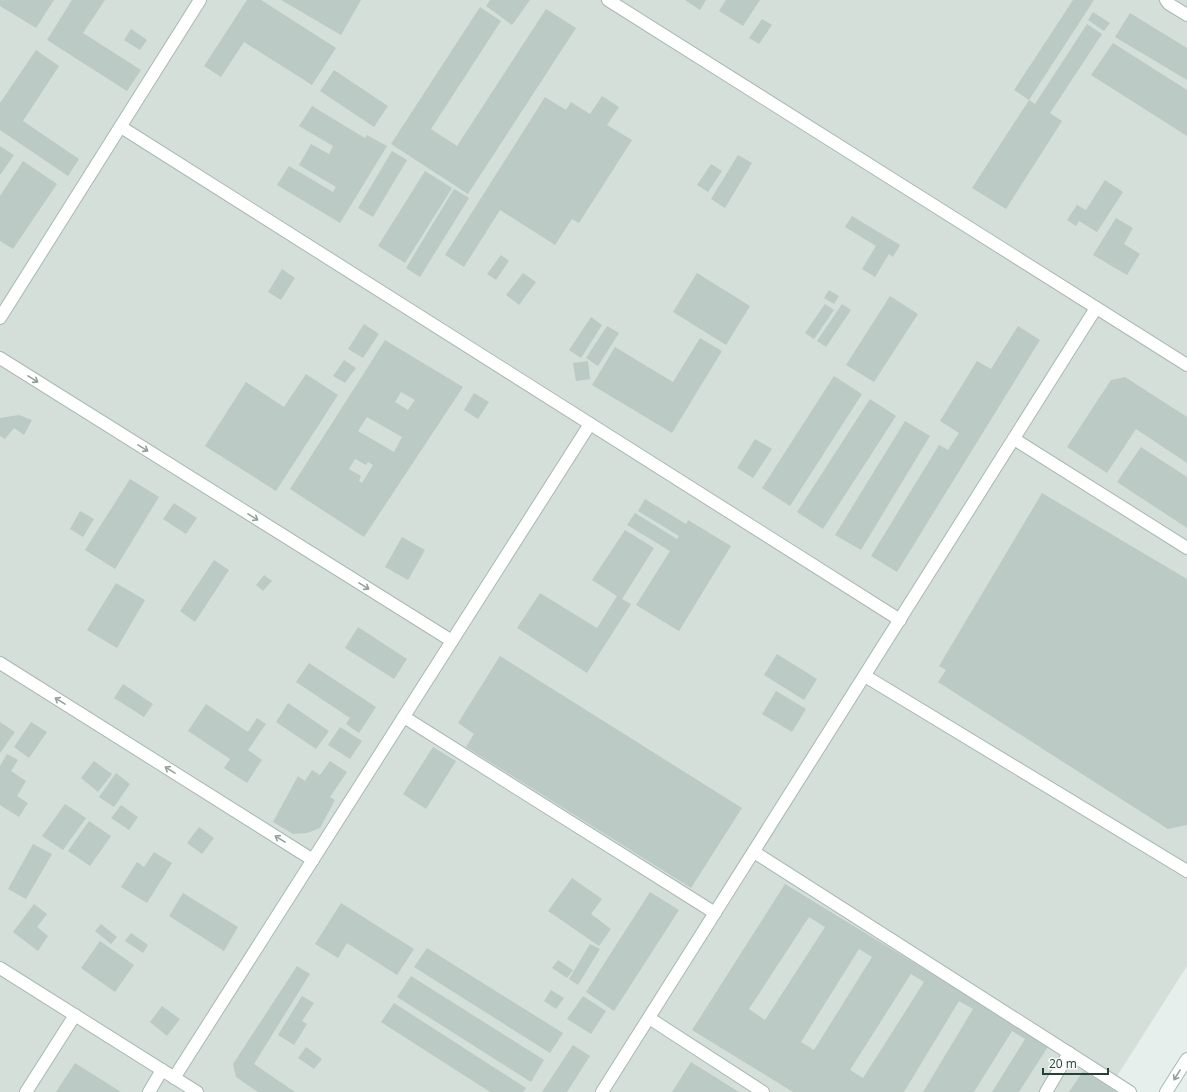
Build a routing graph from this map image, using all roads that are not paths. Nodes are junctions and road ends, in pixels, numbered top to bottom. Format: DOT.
graph roads {
  1 [pos="200,0"];
  2 [pos="608,0"];
  3 [pos="1166,0"];
  4 [pos="1187,14"];
  5 [pos="121,126"];
  6 [pos="1096,308"];
  7 [pos="0,318"];
  8 [pos="0,358"];
  9 [pos="1187,365"];
  10 [pos="590,424"];
  11 [pos="1014,439"];
  12 [pos="1187,548"];
  13 [pos="900,620"];
  14 [pos="452,642"];
  15 [pos="0,663"];
  16 [pos="865,676"];
  17 [pos="404,717"];
  18 [pos="754,852"];
  19 [pos="313,860"];
  20 [pos="1187,871"];
  21 [pos="716,913"];
  22 [pos="0,968"];
  23 [pos="75,1015"];
  24 [pos="649,1018"];
  25 [pos="1069,1054"];
  26 [pos="1187,1059"];
  27 [pos="162,1070"];
  28 [pos="174,1078"];
  29 [pos="26,1092"];
  30 [pos="149,1092"];
  31 [pos="197,1092"];
  32 [pos="602,1092"];
  33 [pos="763,1092"];
  34 [pos="1046,1092"];
  35 [pos="1130,1092"];
  36 [pos="1166,1092"];
  1 -- 5 [label="street"];
  2 -- 6 [label="street"];
  3 -- 4 [label="street"];
  5 -- 7 [label="street"];
  5 -- 10 [label="street"];
  6 -- 9 [label="street"];
  6 -- 11 [label="street"];
  8 -- 14 [label="street, one-way"];
  10 -- 13 [label="street"];
  10 -- 14 [label="street"];
  11 -- 12 [label="street"];
  11 -- 13 [label="street"];
  13 -- 16 [label="street"];
  14 -- 17 [label="street"];
  19 -- 15 [label="street, one-way"];
  16 -- 18 [label="street"];
  16 -- 20 [label="street"];
  17 -- 19 [label="street"];
  17 -- 21 [label="street"];
  18 -- 21 [label="street"];
  18 -- 25 [label="street"];
  19 -- 28 [label="street"];
  21 -- 24 [label="street"];
  22 -- 23 [label="street"];
  23 -- 27 [label="street"];
  23 -- 29 [label="street"];
  24 -- 32 [label="street"];
  24 -- 33 [label="street"];
  25 -- 34 [label="street"];
  25 -- 35 [label="street"];
  26 -- 36 [label="street, one-way"];
  27 -- 28 [label="street"];
  27 -- 30 [label="street"];
  28 -- 31 [label="street"];
}
